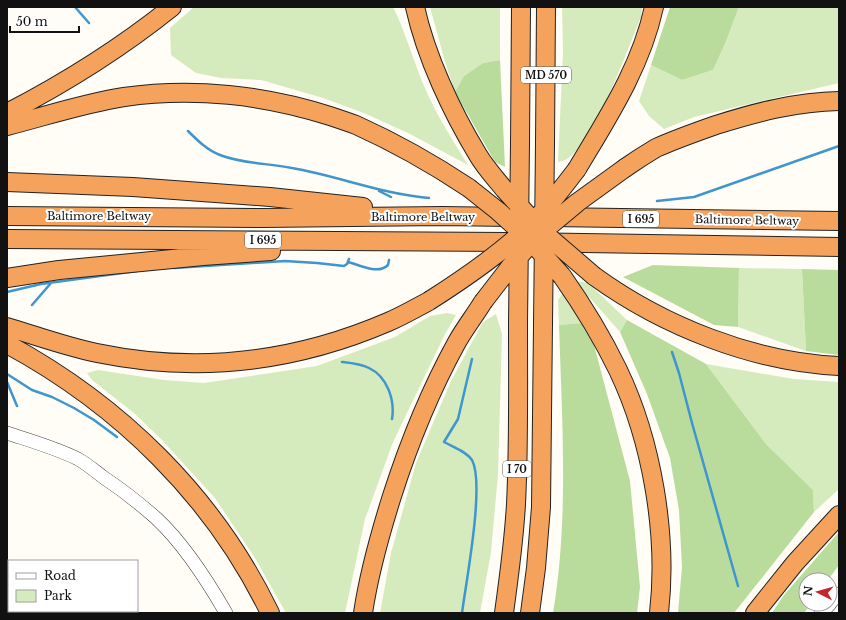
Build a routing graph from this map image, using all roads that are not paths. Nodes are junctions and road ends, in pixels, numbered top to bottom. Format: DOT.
graph roads {
  1 [pos="172,7"];
  2 [pos="415,7"];
  3 [pos="522,7"];
  4 [pos="546,7"];
  5 [pos="654,7"];
  6 [pos="839,101"];
  7 [pos="7,113"];
  8 [pos="7,126"];
  9 [pos="520,143"];
  10 [pos="545,143"];
  11 [pos="7,182"];
  12 [pos="7,216"];
  13 [pos="443,216"];
  14 [pos="839,221"];
  15 [pos="7,239"];
  16 [pos="518,242"];
  17 [pos="839,247"];
  18 [pos="7,278"];
  19 [pos="7,327"];
  20 [pos="7,344"];
  21 [pos="839,366"];
  22 [pos="7,433"];
  23 [pos="839,515"];
  24 [pos="226,613"];
  25 [pos="270,613"];
  26 [pos="363,613"];
  27 [pos="504,613"];
  28 [pos="530,613"];
  29 [pos="659,613"];
  30 [pos="755,613"];
  1 -- 7 [label="highway"];
  2 -- 21 [label="highway, bridge"];
  3 -- 9 [label="highway, MD 570"];
  4 -- 10 [label="highway, MD 570"];
  5 -- 19 [label="highway, bridge"];
  6 -- 26 [label="highway, bridge"];
  8 -- 29 [label="highway, bridge"];
  9 -- 27 [label="highway, I 70, bridge"];
  10 -- 28 [label="highway, I 70, bridge"];
  11 -- 13 [label="highway"];
  12 -- 13 [label="highway, Baltimore Beltway / I 695"];
  13 -- 14 [label="highway, Baltimore Beltway / I 695"];
  15 -- 16 [label="highway, I 695"];
  16 -- 17 [label="highway, I 695"];
  16 -- 18 [label="highway"];
  20 -- 25 [label="highway"];
  22 -- 24 [label="street"];
  23 -- 30 [label="highway"];
}
